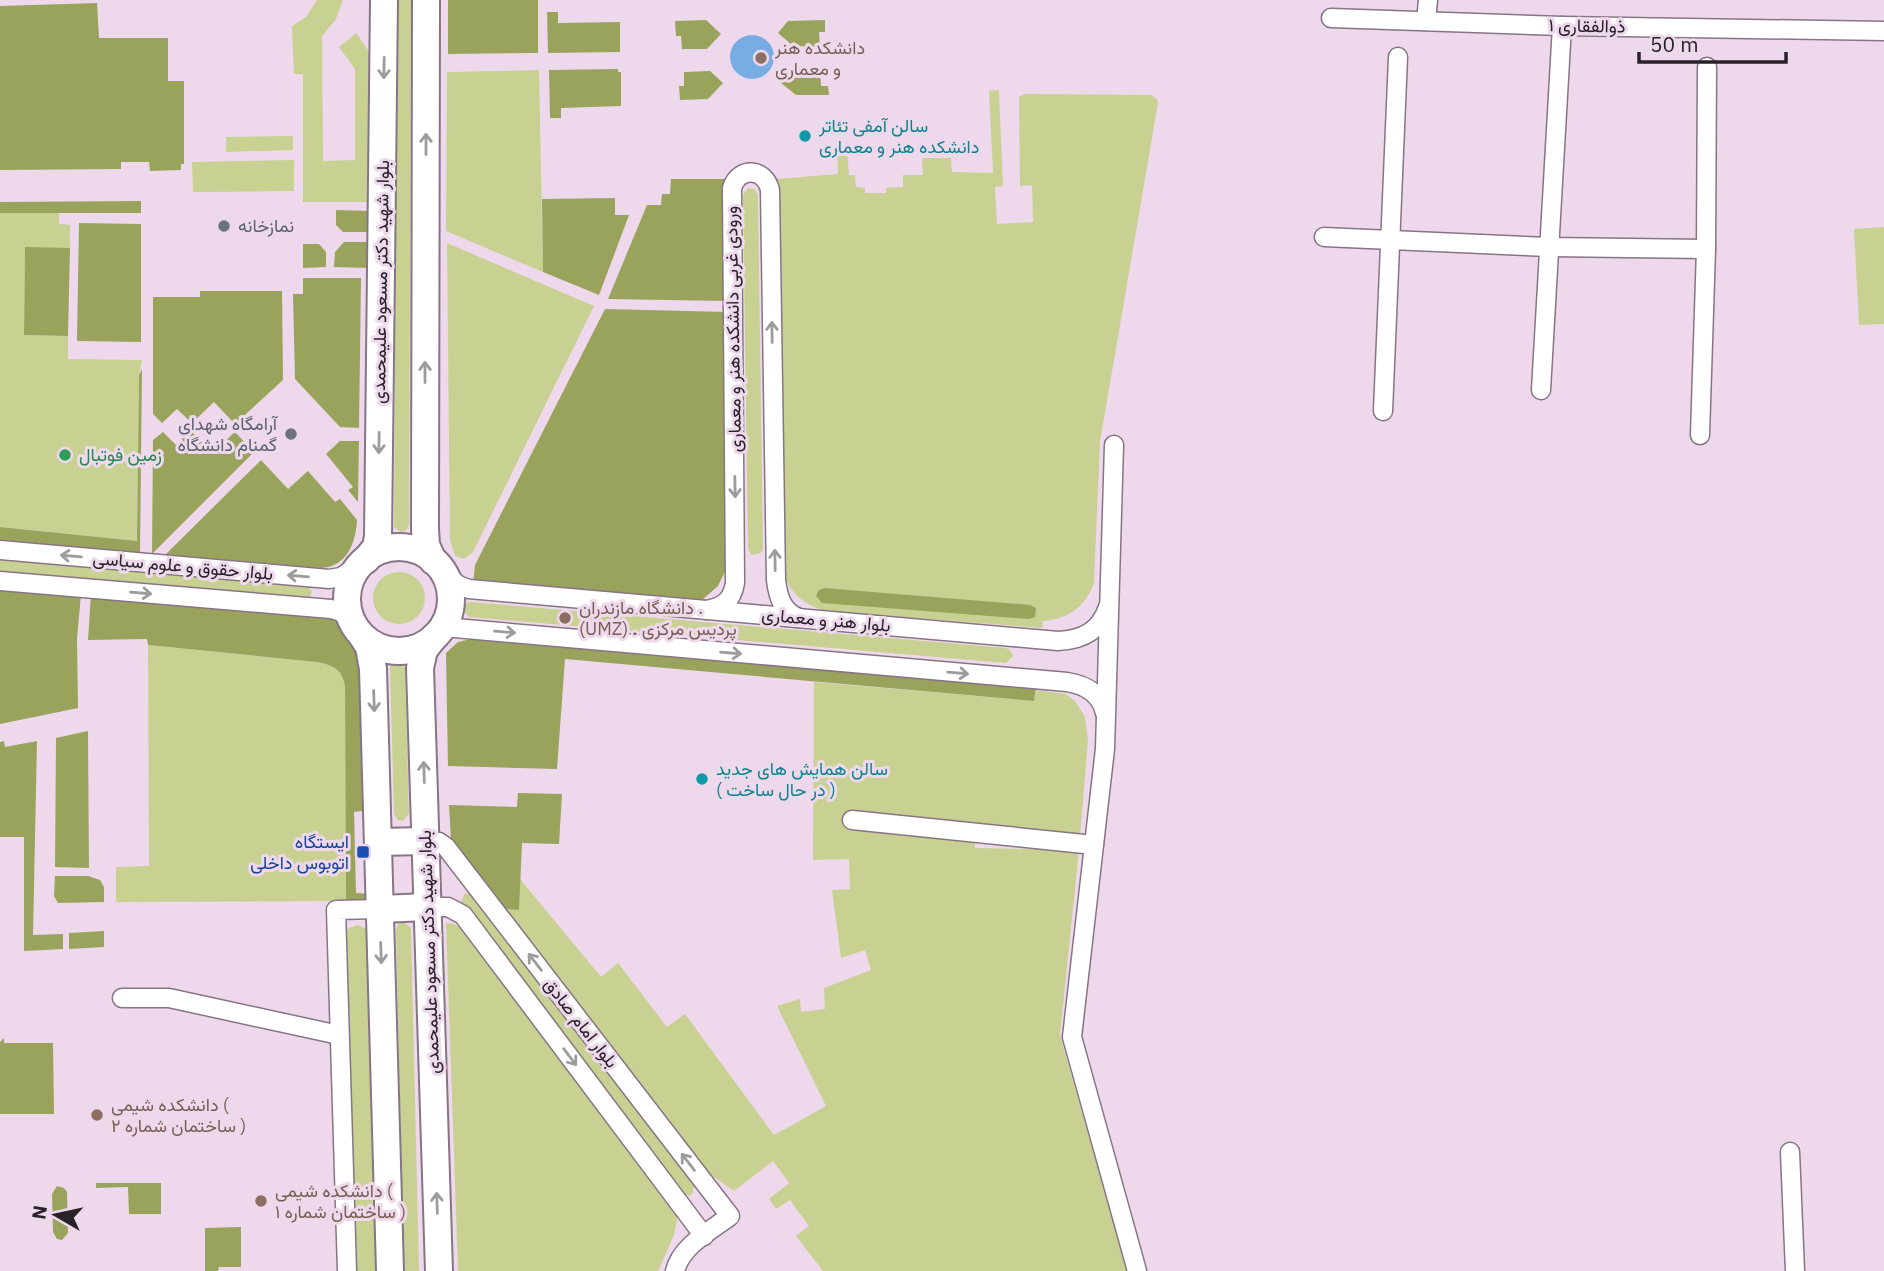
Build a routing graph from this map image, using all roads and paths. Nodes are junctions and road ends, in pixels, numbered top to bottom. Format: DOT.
graph roads {
  1 [pos="384,0"];
  2 [pos="426,0"];
  3 [pos="1428,0"];
  4 [pos="1331,18"];
  5 [pos="1426,22"];
  6 [pos="1562,26"];
  7 [pos="1884,31"];
  8 [pos="1398,57"];
  9 [pos="1707,68"];
  10 [pos="1324,237"];
  11 [pos="1392,241"];
  12 [pos="1549,247"];
  13 [pos="1706,249"];
  14 [pos="1541,390"];
  15 [pos="1383,411"];
  16 [pos="1700,435"];
  17 [pos="1114,445"];
  18 [pos="0,550"];
  19 [pos="364,561"];
  20 [pos="437,565"];
  21 [pos="0,581"];
  22 [pos="1110,597"];
  23 [pos="706,610"];
  24 [pos="799,618"];
  25 [pos="359,631"];
  26 [pos="436,635"];
  27 [pos="1106,720"];
  28 [pos="852,820"];
  29 [pos="426,841"];
  30 [pos="378,842"];
  31 [pos="1094,845"];
  32 [pos="428,907"];
  33 [pos="380,909"];
  34 [pos="122,998"];
  35 [pos="339,1035"];
  36 [pos="1790,1152"];
  37 [pos="704,1236"];
  38 [pos="347,1271"];
  39 [pos="390,1271"];
  40 [pos="439,1271"];
  41 [pos="675,1271"];
  42 [pos="1137,1271"];
  43 [pos="1794,1271"];
  1 -- 19 [label="main road, بلوار شهید دکتر مسعود علیمحمدی, one-way"];
  20 -- 2 [label="main road, one-way"];
  3 -- 5 [label="street"];
  4 -- 5 [label="street, ذوالفقاری ۱"];
  5 -- 6 [label="street, ذوالفقاری ۱"];
  6 -- 7 [label="street, ذوالفقاری ۱"];
  6 -- 12 [label="street"];
  8 -- 11 [label="street"];
  9 -- 13 [label="street"];
  10 -- 11 [label="street"];
  11 -- 12 [label="street"];
  11 -- 15 [label="street"];
  12 -- 13 [label="street"];
  12 -- 14 [label="street"];
  13 -- 16 [label="street"];
  17 -- 22 [label="street"];
  19 -- 18 [label="street, بلوار حقوق و علوم سیاسی, one-way"];
  19 -- 20 [label="main road"];
  19 -- 25 [label="main road"];
  20 -- 23 [label="street, بلوار هنر و معماری"];
  20 -- 26 [label="main road"];
  21 -- 25 [label="street, بلوار حقوق و علوم سیاسی, one-way"];
  22 -- 24 [label="street, بلوار هنر و معماری"];
  22 -- 27 [label="street"];
  23 -- 24 [label="street, بلوار هنر و معماری"];
  24 -- 23 [label="street, ورودی غربی دانشکده هنر و معماری, one-way"];
  25 -- 26 [label="main road"];
  25 -- 30 [label="main road, one-way"];
  26 -- 27 [label="street, one-way"];
  29 -- 26 [label="main road, بلوار شهید دکتر مسعود علیمحمدی, one-way"];
  27 -- 31 [label="street"];
  28 -- 31 [label="street"];
  29 -- 30 [label="main road"];
  29 -- 32 [label="main road, بلوار شهید دکتر مسعود علیمحمدی"];
  37 -- 29 [label="street, بلوار امام صادق, one-way"];
  30 -- 33 [label="main road"];
  31 -- 42 [label="street"];
  32 -- 33 [label="main road"];
  32 -- 37 [label="street, بلوار امام صادق, one-way"];
  40 -- 32 [label="main road, بلوار شهید دکتر مسعود علیمحمدی, one-way"];
  33 -- 35 [label="street"];
  33 -- 39 [label="main road, one-way"];
  34 -- 35 [label="street"];
  35 -- 38 [label="street"];
  36 -- 43 [label="street"];
  37 -- 41 [label="street"];
}
